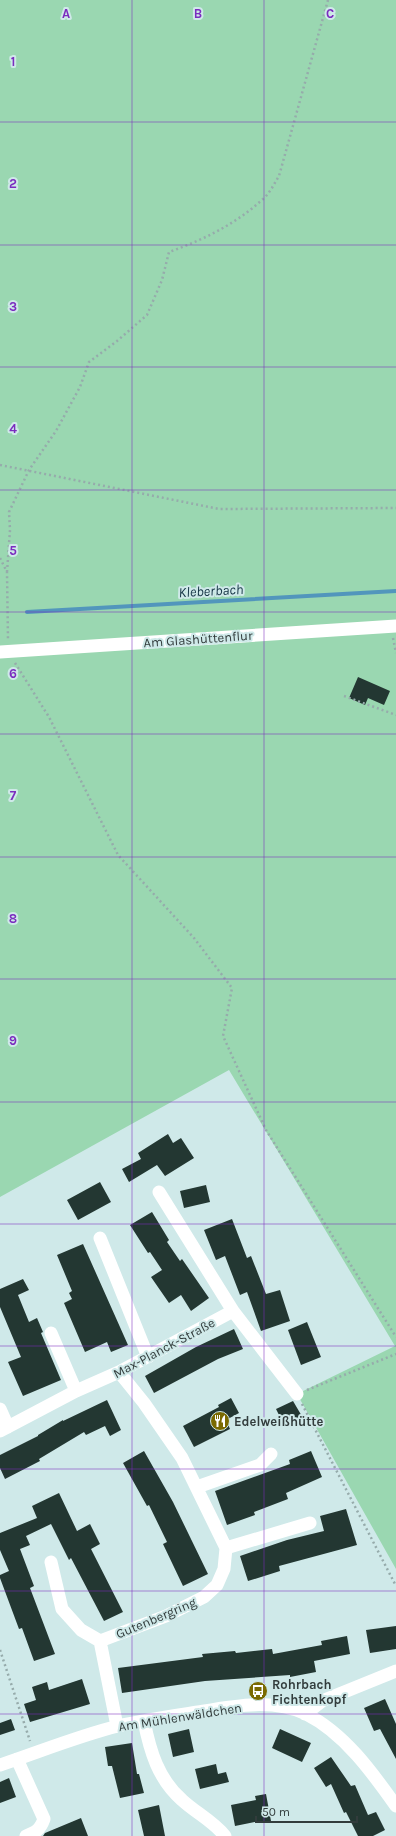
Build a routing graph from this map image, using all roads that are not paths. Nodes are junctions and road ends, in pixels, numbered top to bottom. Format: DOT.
graph roads {
  1 [pos="396,626"];
  2 [pos="4,652"];
  3 [pos="159,1192"];
  4 [pos="100,1238"];
  5 [pos="233,1311"];
  6 [pos="51,1333"];
  7 [pos="148,1357"];
  8 [pos="119,1372"];
  9 [pos="76,1391"];
  10 [pos="297,1394"];
  11 [pos="0,1409"];
  12 [pos="4,1429"];
  13 [pos="272,1454"];
  14 [pos="197,1488"];
  15 [pos="310,1523"];
  16 [pos="226,1548"];
  17 [pos="51,1562"];
  18 [pos="100,1641"];
  19 [pos="396,1671"];
  20 [pos="305,1714"];
  21 [pos="144,1721"];
  22 [pos="117,1726"];
  23 [pos="17,1759"];
  24 [pos="0,1766"];
  25 [pos="396,1806"];
  26 [pos="26,1836"];
  27 [pos="225,1836"];
  1 -- 2 [label="street, Am Glashüttenflur"];
  3 -- 5 [label="street"];
  4 -- 7 [label="street"];
  5 -- 7 [label="street, Max-Planck-Straße"];
  5 -- 10 [label="street"];
  6 -- 9 [label="street"];
  7 -- 8 [label="street, Max-Planck-Straße"];
  8 -- 9 [label="street, Max-Planck-Straße"];
  8 -- 14 [label="street"];
  9 -- 12 [label="street, Max-Planck-Straße"];
  11 -- 12 [label="street"];
  13 -- 14 [label="street"];
  14 -- 16 [label="street"];
  15 -- 16 [label="street"];
  16 -- 18 [label="street, Gutenbergring"];
  17 -- 18 [label="street, Gutenbergring"];
  18 -- 22 [label="street, Gutenbergring"];
  19 -- 20 [label="street"];
  20 -- 21 [label="street, Am Mühlenwäldchen"];
  20 -- 25 [label="street, Am Mühlenwäldchen"];
  21 -- 22 [label="street, Am Mühlenwäldchen"];
  21 -- 27 [label="street"];
  22 -- 23 [label="street, Am Mühlenwäldchen"];
  23 -- 24 [label="street, Am Mühlenwäldchen"];
  23 -- 26 [label="street"];
}
